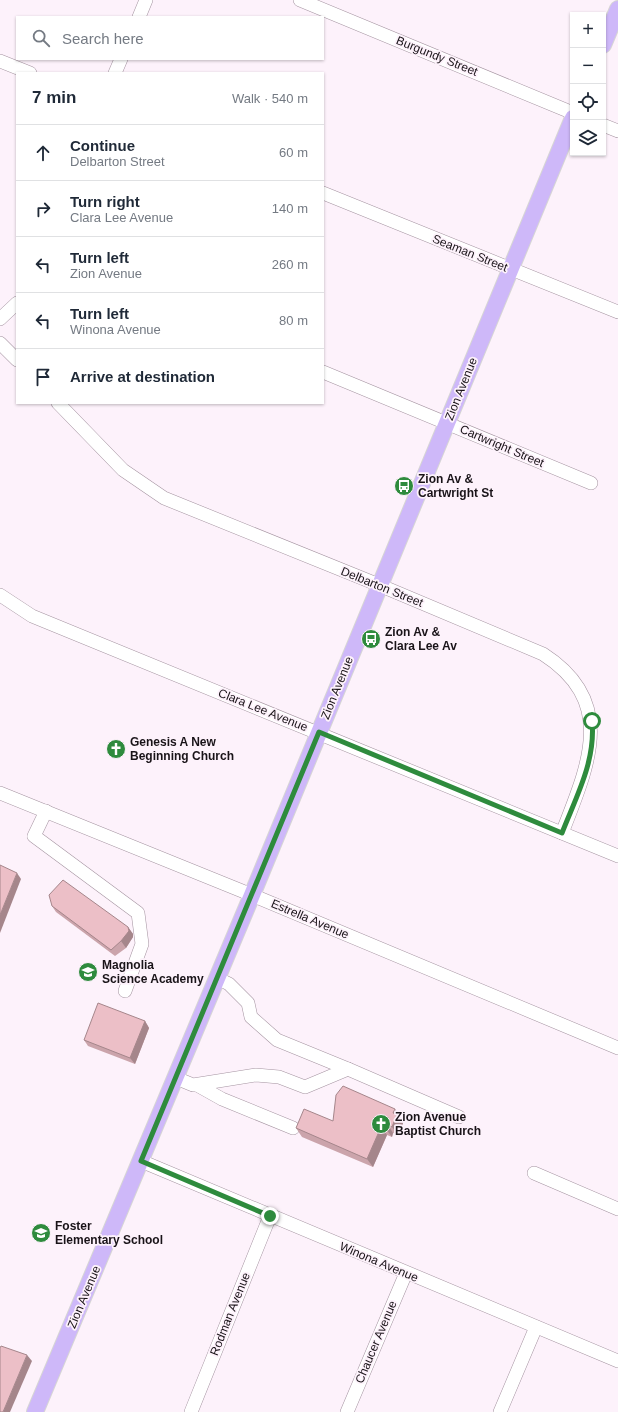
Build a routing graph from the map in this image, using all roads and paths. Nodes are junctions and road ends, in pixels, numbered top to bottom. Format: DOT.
graph roads {
  1 [pos="146,0"];
  2 [pos="300,0"];
  3 [pos="618,8"];
  4 [pos="138,16"];
  5 [pos="606,38"];
  6 [pos="0,60"];
  7 [pos="121,60"];
  8 [pos="28,72"];
  9 [pos="115,72"];
  10 [pos="570,112"];
  11 [pos="572,120"];
  12 [pos="606,126"];
  13 [pos="618,131"];
  14 [pos="324,192"];
  15 [pos="510,269"];
  16 [pos="16,304"];
  17 [pos="618,312"];
  18 [pos="0,319"];
  19 [pos="0,343"];
  20 [pos="16,359"];
  21 [pos="324,372"];
  22 [pos="59,404"];
  23 [pos="447,423"];
  24 [pos="591,483"];
  25 [pos="379,585"];
  26 [pos="0,595"];
  27 [pos="319,732"];
  28 [pos="0,793"];
  29 [pos="46,812"];
  30 [pos="562,833"];
  31 [pos="618,856"];
  32 [pos="252,895"];
  33 [pos="217,978"];
  34 [pos="125,991"];
  35 [pos="618,1048"];
  36 [pos="348,1070"];
  37 [pos="176,1078"];
  38 [pos="197,1084"];
  39 [pos="460,1117"];
  40 [pos="293,1128"];
  41 [pos="141,1161"];
  42 [pos="534,1173"];
  43 [pos="618,1209"];
  44 [pos="270,1216"];
  45 [pos="406,1273"];
  46 [pos="536,1327"];
  47 [pos="618,1361"];
  48 [pos="35,1412"];
  49 [pos="191,1412"];
  50 [pos="347,1412"];
  51 [pos="500,1412"];
  1 -- 4 [label="street"];
  2 -- 10 [label="street, Burgundy Street"];
  3 -- 5 [label="main road"];
  6 -- 8 [label="street"];
  7 -- 9 [label="street"];
  11 -- 15 [label="main road, Zion Avenue"];
  12 -- 13 [label="street"];
  14 -- 15 [label="street, Seaman Street"];
  15 -- 17 [label="street, Seaman Street"];
  15 -- 23 [label="main road, Zion Avenue"];
  16 -- 18 [label="street"];
  19 -- 20 [label="street"];
  21 -- 23 [label="street, Cartwright Street"];
  22 -- 25 [label="street, Delbarton Street"];
  23 -- 24 [label="street, Cartwright Street"];
  23 -- 25 [label="main road, Zion Avenue"];
  25 -- 27 [label="main road, Zion Avenue"];
  25 -- 30 [label="street, Delbarton Street"];
  26 -- 27 [label="street, Clara Lee Avenue"];
  27 -- 30 [label="street, Clara Lee Avenue"];
  27 -- 32 [label="main road, Zion Avenue"];
  28 -- 29 [label="street, Estrella Avenue"];
  29 -- 32 [label="street, Estrella Avenue"];
  29 -- 34 [label="street"];
  30 -- 31 [label="street, Clara Lee Avenue"];
  32 -- 33 [label="main road, Zion Avenue"];
  32 -- 35 [label="street, Estrella Avenue"];
  33 -- 36 [label="street"];
  33 -- 37 [label="main road, Zion Avenue"];
  36 -- 38 [label="street"];
  36 -- 39 [label="street"];
  37 -- 38 [label="street"];
  37 -- 41 [label="main road, Zion Avenue"];
  38 -- 40 [label="street"];
  41 -- 44 [label="street, Winona Avenue"];
  41 -- 48 [label="main road, Zion Avenue"];
  42 -- 43 [label="street"];
  44 -- 45 [label="street, Winona Avenue"];
  44 -- 49 [label="street, Rodman Avenue"];
  45 -- 46 [label="street, Winona Avenue"];
  45 -- 50 [label="street, Chaucer Avenue"];
  46 -- 47 [label="street, Winona Avenue"];
  46 -- 51 [label="street"];
}
